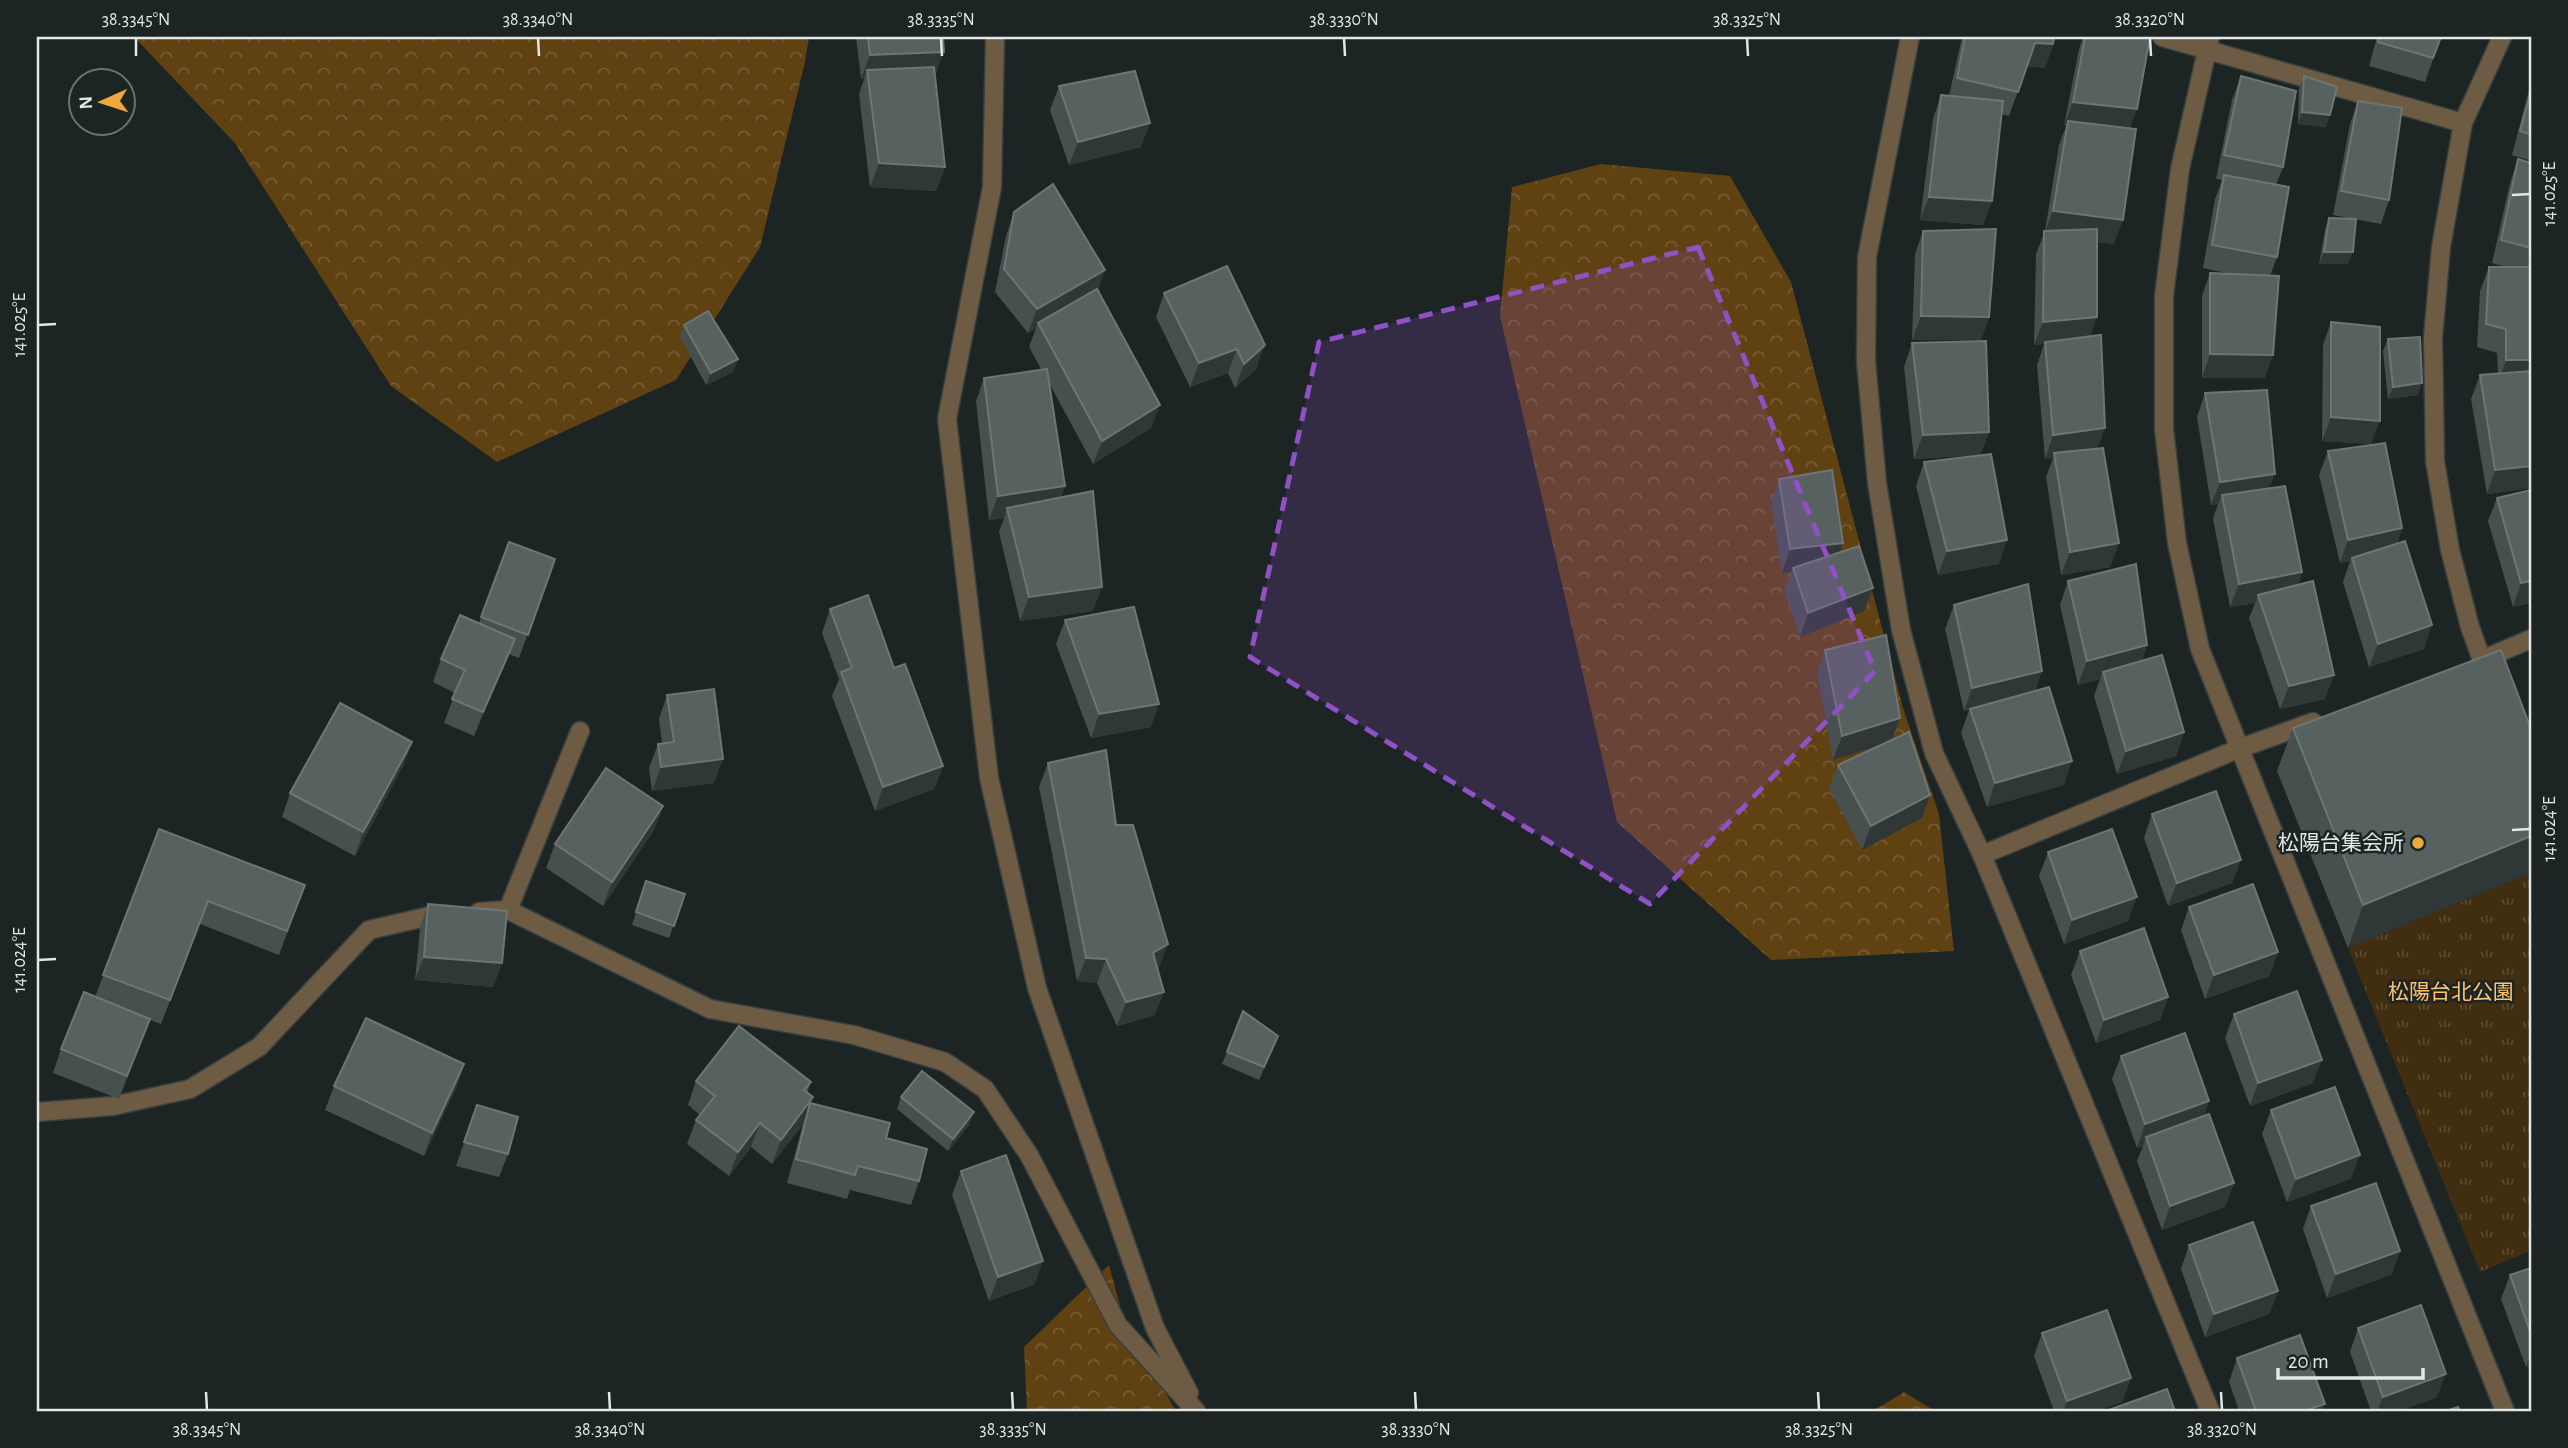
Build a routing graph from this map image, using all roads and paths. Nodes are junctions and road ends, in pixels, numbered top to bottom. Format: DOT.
graph roads {
  1 [pos="995,37"];
  2 [pos="1910,37"];
  3 [pos="2162,37"];
  4 [pos="2502,37"];
  5 [pos="2208,43"];
  6 [pos="2463,123"];
  7 [pos="2531,639"];
  8 [pos="2474,662"];
  9 [pos="2497,698"];
  10 [pos="2328,716"];
  11 [pos="580,731"];
  12 [pos="2238,749"];
  13 [pos="1982,855"];
  14 [pos="508,910"];
  15 [pos="37,1112"];
  16 [pos="1197,1411"];
  17 [pos="2210,1411"];
  18 [pos="2505,1411"];
  1 -- 16 [label="street"];
  2 -- 13 [label="street"];
  3 -- 5 [label="street"];
  4 -- 6 [label="street"];
  5 -- 6 [label="street"];
  5 -- 12 [label="street"];
  6 -- 8 [label="street"];
  7 -- 8 [label="street"];
  8 -- 9 [label="street"];
  10 -- 12 [label="street"];
  11 -- 14 [label="street"];
  12 -- 13 [label="street"];
  12 -- 18 [label="street"];
  13 -- 17 [label="street"];
  14 -- 15 [label="street"];
  14 -- 16 [label="street"];
}
